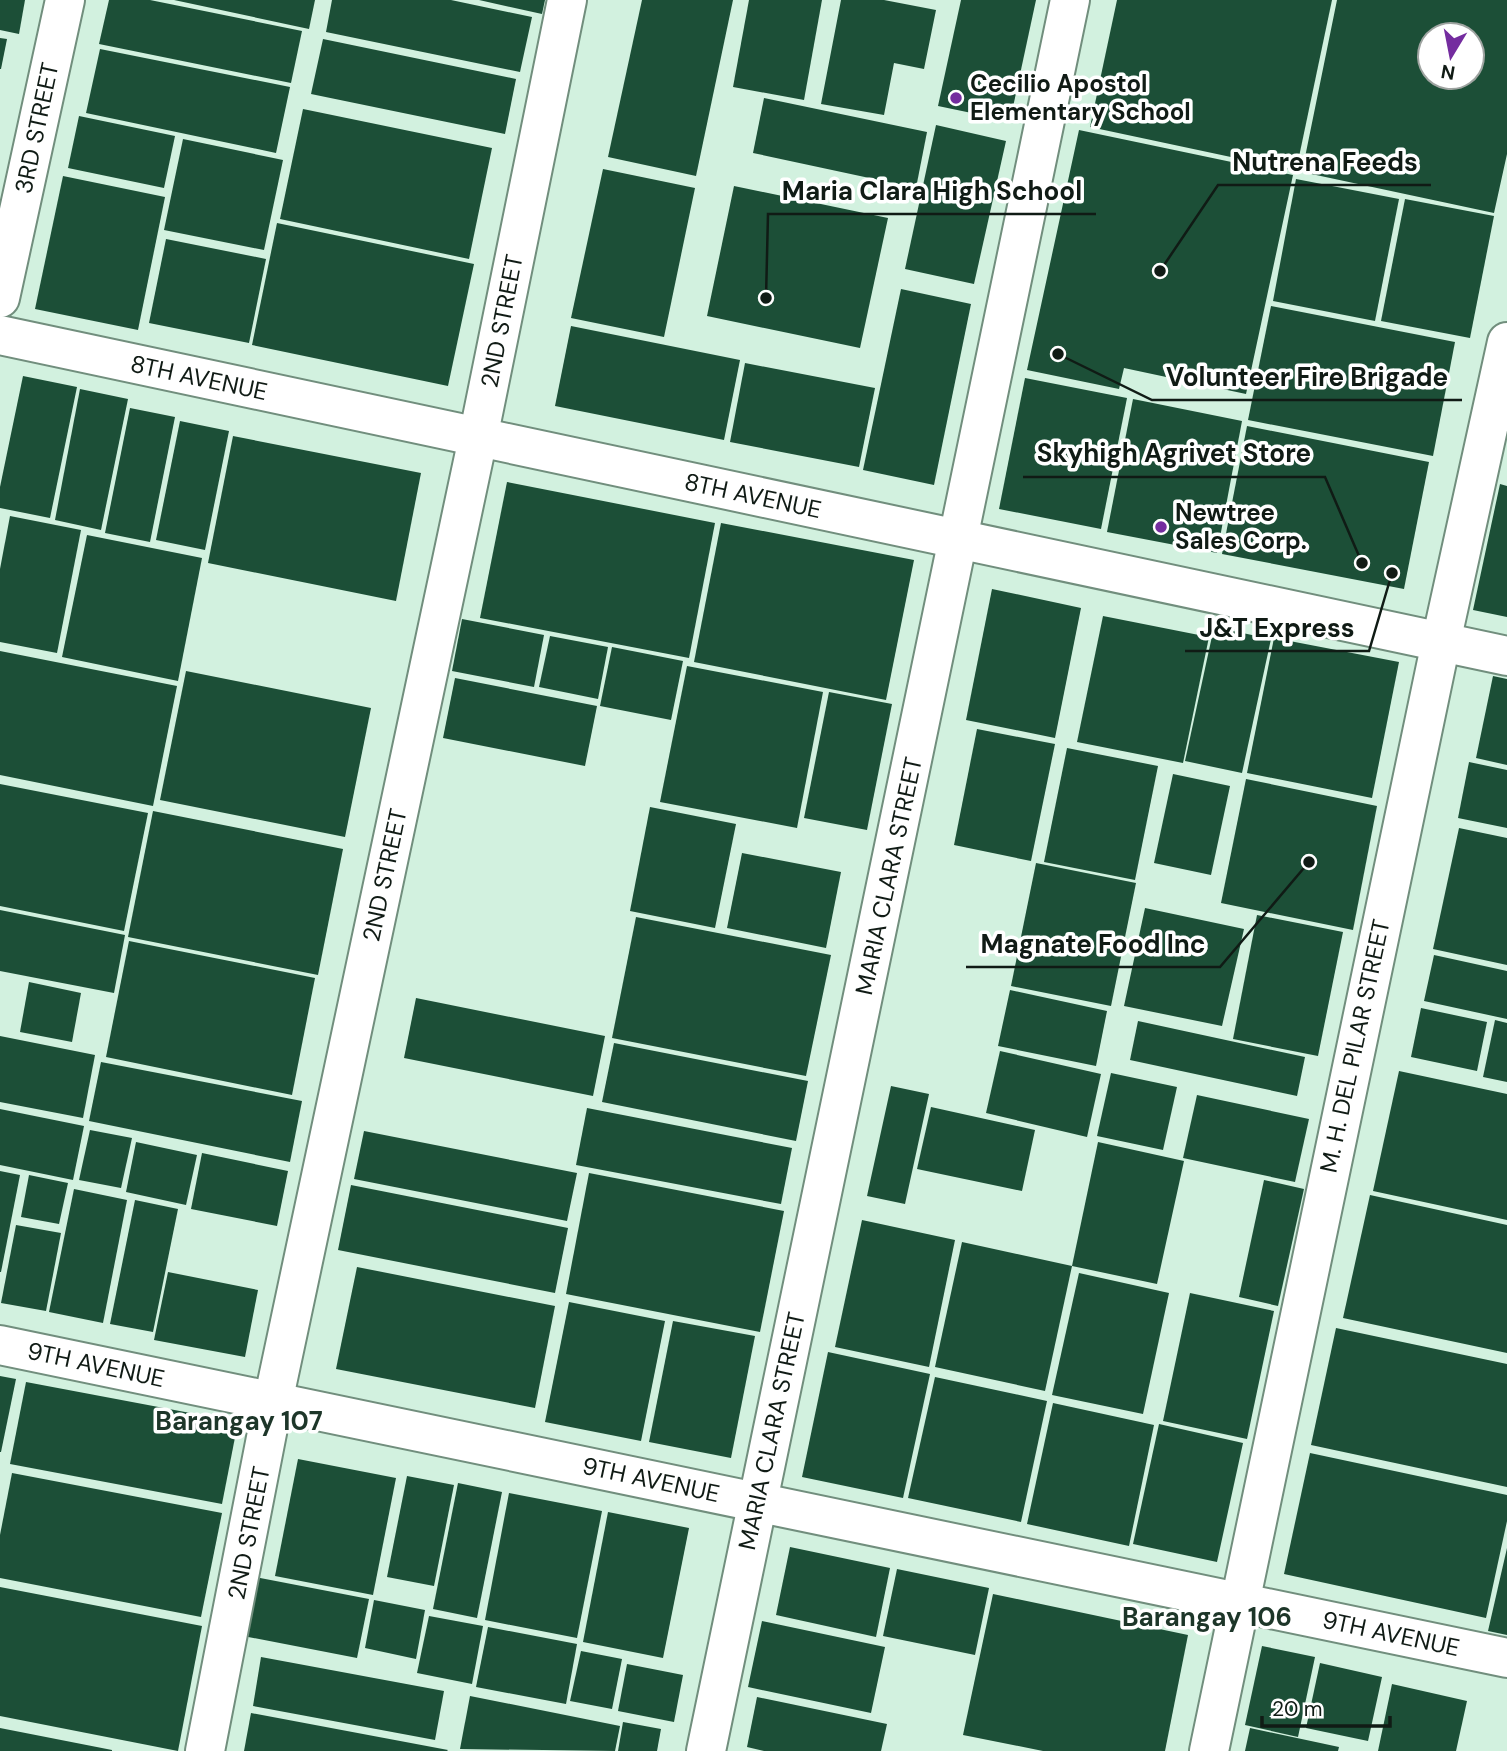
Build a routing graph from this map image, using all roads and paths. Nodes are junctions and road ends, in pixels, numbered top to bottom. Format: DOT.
graph roads {
  1 [pos="65,0"];
  2 [pos="567,0"];
  3 [pos="1069,0"];
  4 [pos="0,298"];
  5 [pos="0,335"];
  6 [pos="1507,342"];
  7 [pos="478,438"];
  8 [pos="960,540"];
  9 [pos="1441,642"];
  10 [pos="1507,656"];
  11 [pos="0,1345"];
  12 [pos="273,1402"];
  13 [pos="757,1502"];
  14 [pos="1238,1603"];
  15 [pos="1507,1658"];
  16 [pos="205,1751"];
  17 [pos="706,1751"];
  18 [pos="1209,1751"];
  1 -- 4 [label="street, 3RD STREET"];
  2 -- 7 [label="street, 2ND STREET"];
  3 -- 8 [label="street, MARIA CLARA STREET"];
  5 -- 7 [label="street, 8TH AVENUE"];
  6 -- 9 [label="street, M. H. DEL PILAR STREET"];
  7 -- 8 [label="street, 8TH AVENUE"];
  7 -- 12 [label="street, 2ND STREET"];
  8 -- 9 [label="street, 8TH AVENUE"];
  8 -- 13 [label="street, MARIA CLARA STREET"];
  9 -- 10 [label="street, 8TH AVENUE"];
  9 -- 14 [label="street, M. H. DEL PILAR STREET"];
  11 -- 12 [label="street, 9TH AVENUE"];
  12 -- 13 [label="street, 9TH AVENUE"];
  12 -- 16 [label="street, 2ND STREET"];
  13 -- 14 [label="street, 9TH AVENUE"];
  13 -- 17 [label="street, MARIA CLARA STREET"];
  14 -- 15 [label="street, 9TH AVENUE"];
  14 -- 18 [label="street, M. H. DEL PILAR STREET"];
}
